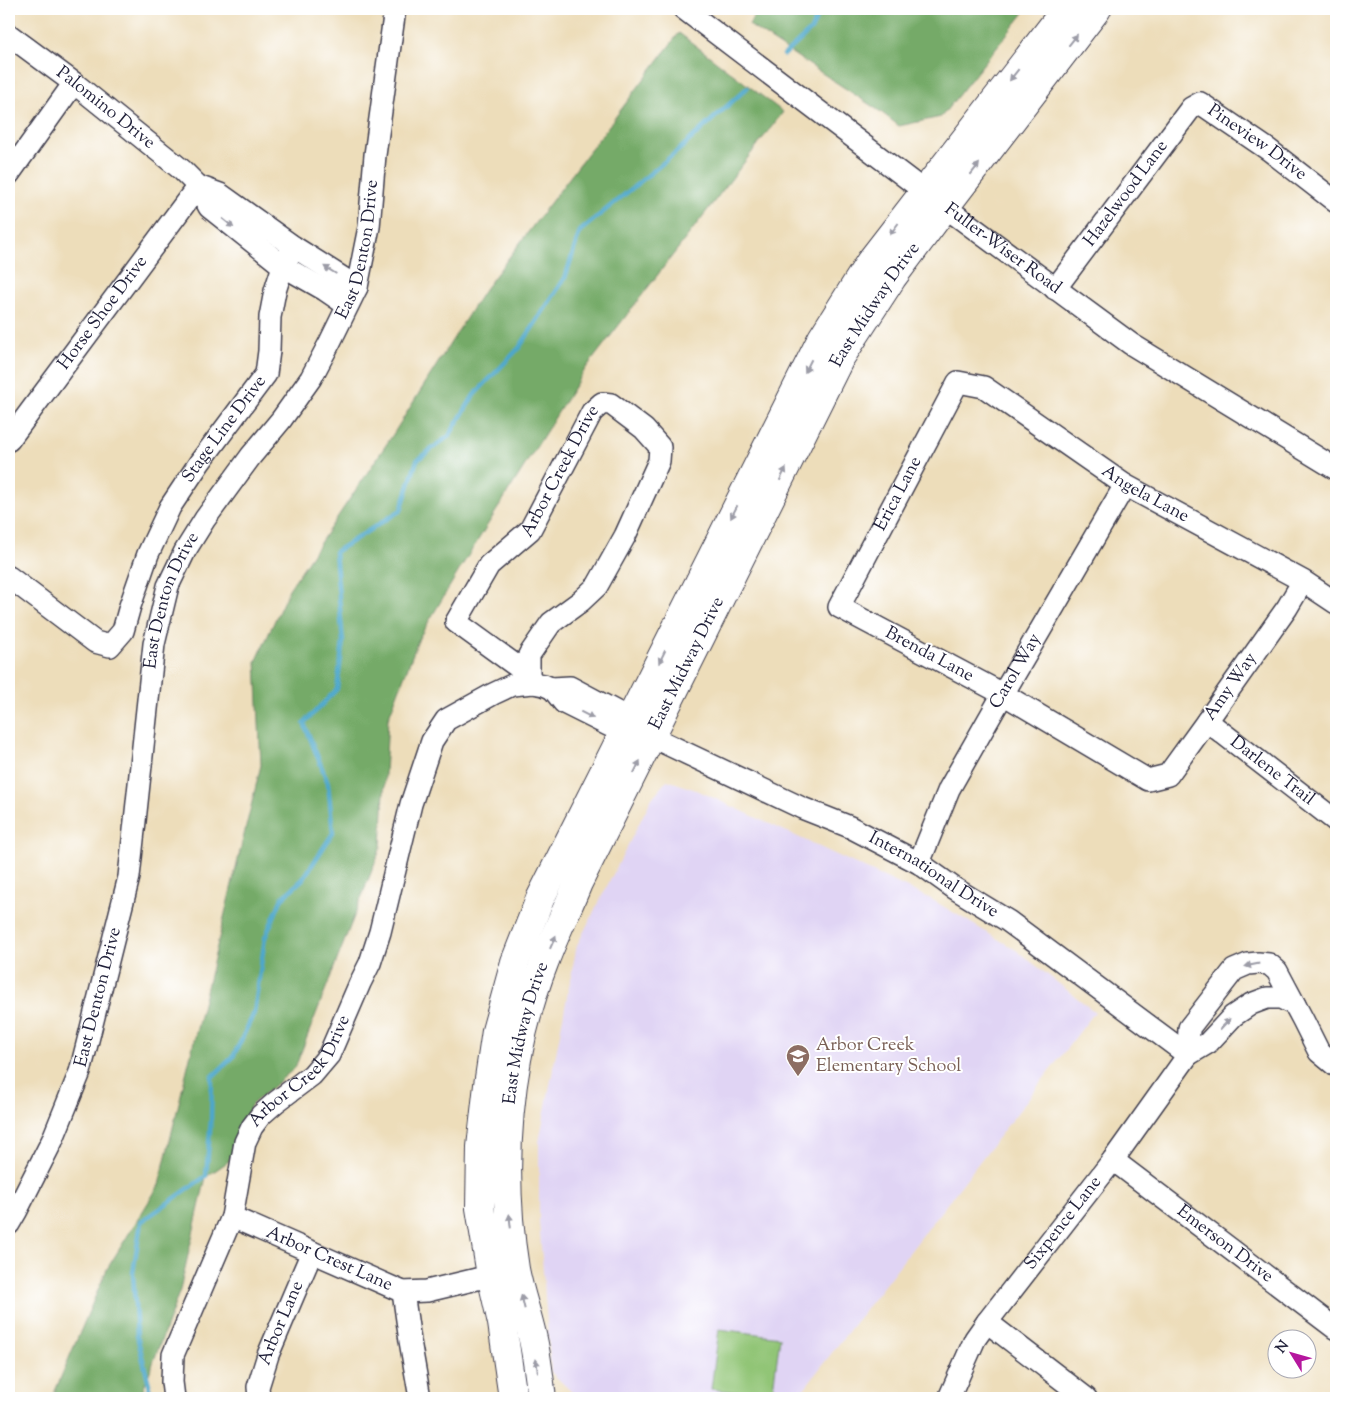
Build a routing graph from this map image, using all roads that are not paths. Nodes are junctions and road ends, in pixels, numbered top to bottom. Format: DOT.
graph roads {
  1 [pos="395,9"];
  2 [pos="684,9"];
  3 [pos="1066,9"];
  4 [pos="1097,9"];
  5 [pos="9,35"];
  6 [pos="74,83"];
  7 [pos="1200,103"];
  8 [pos="9,174"];
  9 [pos="198,186"];
  10 [pos="924,191"];
  11 [pos="1336,202"];
  12 [pos="945,207"];
  13 [pos="294,247"];
  14 [pos="283,266"];
  15 [pos="1055,289"];
  16 [pos="352,296"];
  17 [pos="958,382"];
  18 [pos="9,440"];
  19 [pos="1336,468"];
  20 [pos="1125,485"];
  21 [pos="9,577"];
  22 [pos="1303,581"];
  23 [pos="1336,603"];
  24 [pos="839,607"];
  25 [pos="538,682"];
  26 [pos="1003,694"];
  27 [pos="1207,721"];
  28 [pos="629,723"];
  29 [pos="652,737"];
  30 [pos="1148,780"];
  31 [pos="1336,821"];
  32 [pos="918,863"];
  33 [pos="1295,1005"];
  34 [pos="1188,1055"];
  35 [pos="1336,1066"];
  36 [pos="1113,1160"];
  37 [pos="232,1217"];
  38 [pos="9,1224"];
  39 [pos="312,1252"];
  40 [pos="504,1272"];
  41 [pos="403,1292"];
  42 [pos="986,1322"];
  43 [pos="1336,1329"];
  44 [pos="174,1398"];
  45 [pos="258,1398"];
  46 [pos="420,1398"];
  47 [pos="513,1398"];
  48 [pos="542,1398"];
  49 [pos="949,1398"];
  50 [pos="1086,1398"];
  1 -- 16 [label="street, East Denton Drive"];
  2 -- 10 [label="street, Fuller-Wiser Road"];
  3 -- 10 [label="main road, East Midway Drive, one-way"];
  12 -- 4 [label="main road, East Midway Drive, one-way"];
  5 -- 6 [label="street, Palomino Drive"];
  6 -- 8 [label="street"];
  6 -- 9 [label="street, Palomino Drive"];
  7 -- 11 [label="street, Pineview Drive"];
  7 -- 15 [label="street, Hazelwood Lane"];
  9 -- 13 [label="street, Palomino Drive"];
  9 -- 14 [label="street, Palomino Drive, one-way"];
  9 -- 18 [label="street, Horse Shoe Drive"];
  10 -- 12 [label="street, Fuller-Wiser Road"];
  10 -- 28 [label="main road, East Midway Drive, one-way"];
  12 -- 15 [label="street, Fuller-Wiser Road"];
  29 -- 12 [label="main road, East Midway Drive, one-way"];
  13 -- 14 [label="street, Stage Line Drive"];
  16 -- 13 [label="street, Palomino Drive, one-way"];
  14 -- 16 [label="street, Palomino Drive"];
  14 -- 21 [label="street, Stage Line Drive"];
  15 -- 19 [label="street, Fuller-Wiser Road"];
  16 -- 38 [label="street, East Denton Drive"];
  17 -- 20 [label="street, Angela Lane"];
  17 -- 24 [label="street, Erica Lane"];
  20 -- 22 [label="street, Angela Lane"];
  20 -- 26 [label="street, Carol Way"];
  22 -- 23 [label="street, Angela Lane"];
  22 -- 27 [label="street, Amy Way"];
  24 -- 26 [label="street, Brenda Lane"];
  25 -- 25 [label="street, Arbor Creek Drive"];
  25 -- 28 [label="street, Arbor Creek Drive"];
  25 -- 37 [label="street, Arbor Creek Drive"];
  26 -- 30 [label="street, Brenda Lane"];
  26 -- 32 [label="street, Carol Way"];
  27 -- 30 [label="street, Amy Way"];
  27 -- 31 [label="street, Darlene Trail"];
  28 -- 29 [label="main road"];
  28 -- 40 [label="main road, East Midway Drive"];
  29 -- 32 [label="street, International Drive"];
  40 -- 29 [label="main road, East Midway Drive, one-way"];
  32 -- 34 [label="street, International Drive"];
  34 -- 33 [label="street, one-way"];
  33 -- 34 [label="street, one-way"];
  33 -- 35 [label="street"];
  34 -- 36 [label="street, Sixpence Lane"];
  36 -- 42 [label="street, Sixpence Lane"];
  36 -- 43 [label="street, Emerson Drive"];
  37 -- 39 [label="street, Arbor Crest Lane"];
  37 -- 44 [label="street, Arbor Creek Drive"];
  39 -- 41 [label="street, Arbor Crest Lane"];
  39 -- 45 [label="street, Arbor Lane"];
  40 -- 41 [label="street, Arbor Crest Lane"];
  40 -- 47 [label="main road, East Midway Drive"];
  48 -- 40 [label="main road, East Midway Drive, one-way"];
  41 -- 46 [label="street"];
  42 -- 49 [label="street, Sixpence Lane"];
  42 -- 50 [label="street"];
}
